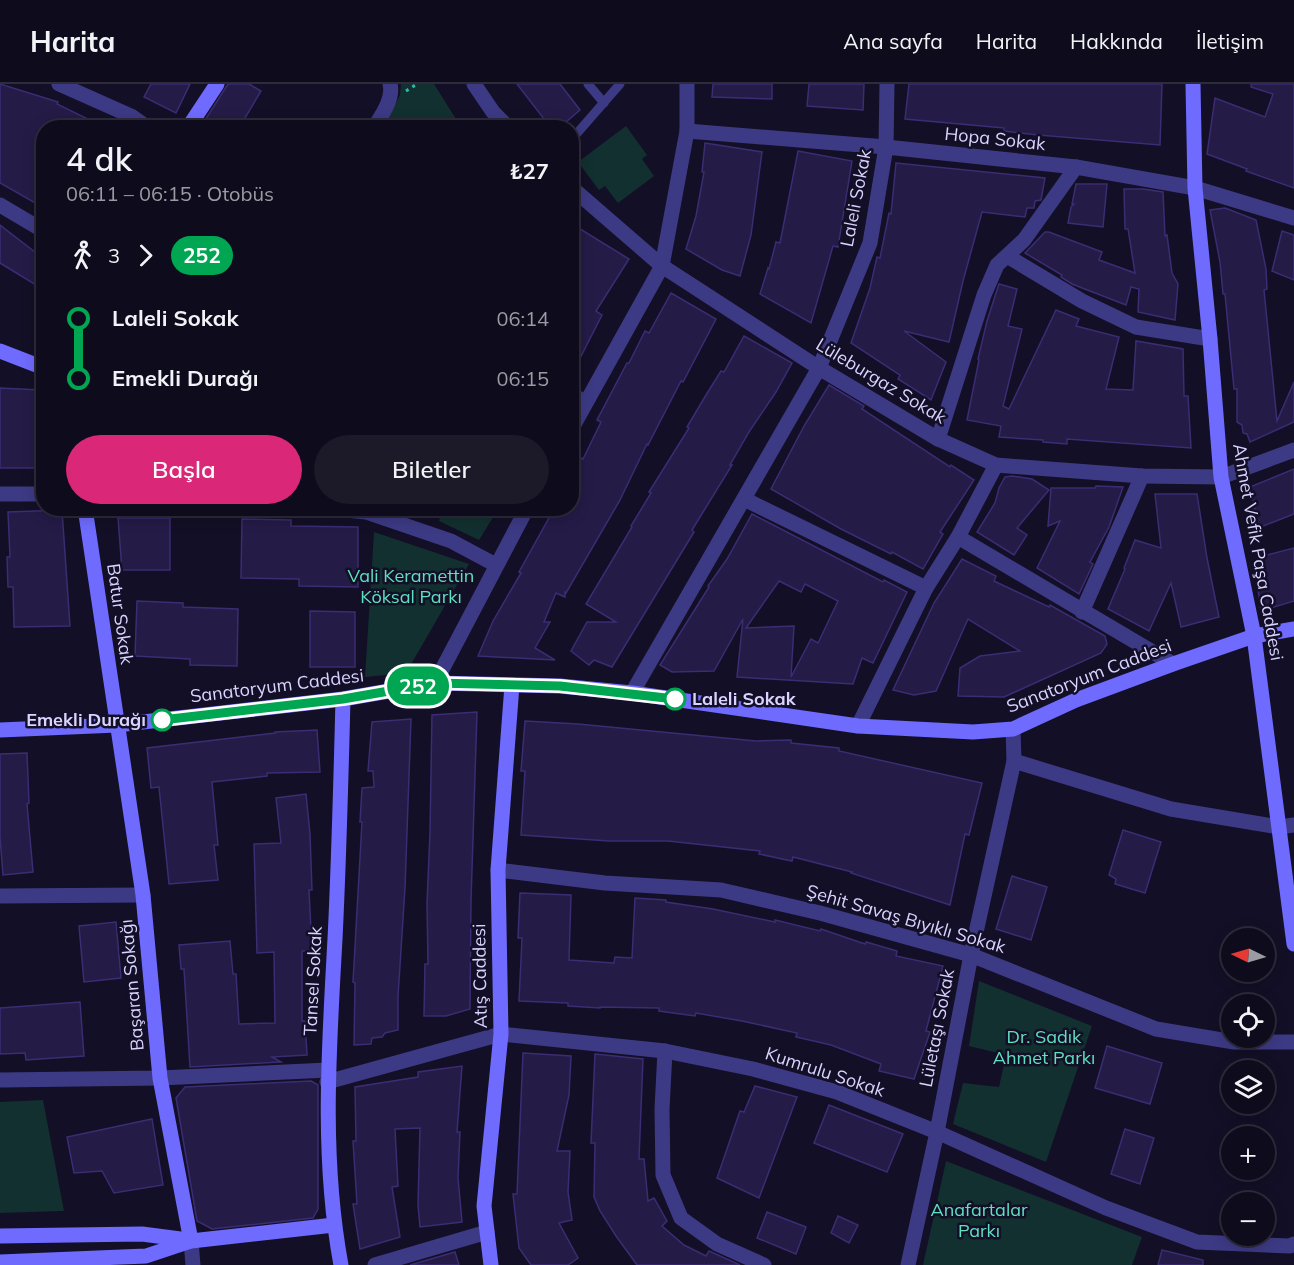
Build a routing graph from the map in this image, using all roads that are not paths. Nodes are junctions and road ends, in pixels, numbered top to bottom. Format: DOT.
graph roads {
  1 [pos="59,84"];
  2 [pos="217,84"];
  3 [pos="390,84"];
  4 [pos="474,84"];
  5 [pos="588,84"];
  6 [pos="620,84"];
  7 [pos="687,84"];
  8 [pos="887,84"];
  9 [pos="1194,87"];
  10 [pos="604,104"];
  11 [pos="123,120"];
  12 [pos="193,120"];
  13 [pos="379,120"];
  14 [pos="502,120"];
  15 [pos="579,131"];
  16 [pos="687,131"];
  17 [pos="886,147"];
  18 [pos="1076,167"];
  19 [pos="1195,188"];
  20 [pos="579,194"];
  21 [pos="0,205"];
  22 [pos="1294,218"];
  23 [pos="36,226"];
  24 [pos="1007,256"];
  25 [pos="662,266"];
  26 [pos="1210,339"];
  27 [pos="0,351"];
  28 [pos="36,365"];
  29 [pos="819,368"];
  30 [pos="579,399"];
  31 [pos="585,403"];
  32 [pos="579,415"];
  33 [pos="938,439"];
  34 [pos="1294,450"];
  35 [pos="996,465"];
  36 [pos="1142,476"];
  37 [pos="1221,477"];
  38 [pos="0,494"];
  39 [pos="36,494"];
  40 [pos="744,499"];
  41 [pos="86,516"];
  42 [pos="378,516"];
  43 [pos="523,516"];
  44 [pos="958,537"];
  45 [pos="496,565"];
  46 [pos="926,588"];
  47 [pos="1082,612"];
  48 [pos="1294,629"];
  49 [pos="1254,636"];
  50 [pos="1173,664"];
  51 [pos="435,683"];
  52 [pos="512,684"];
  53 [pos="632,693"];
  54 [pos="343,699"];
  55 [pos="117,725"];
  56 [pos="858,726"];
  57 [pos="1013,729"];
  58 [pos="0,730"];
  59 [pos="1014,761"];
  60 [pos="1286,826"];
  61 [pos="498,870"];
  62 [pos="143,895"];
  63 [pos="0,896"];
  64 [pos="1294,944"];
  65 [pos="971,954"];
  66 [pos="501,1034"];
  67 [pos="1294,1042"];
  68 [pos="665,1051"];
  69 [pos="328,1076"];
  70 [pos="160,1078"];
  71 [pos="0,1080"];
  72 [pos="937,1132"];
  73 [pos="334,1225"];
  74 [pos="487,1232"];
  75 [pos="0,1236"];
  76 [pos="191,1241"];
  77 [pos="1294,1244"];
  78 [pos="0,1262"];
  79 [pos="193,1265"];
  80 [pos="341,1265"];
  81 [pos="375,1265"];
  82 [pos="491,1265"];
  83 [pos="764,1265"];
  84 [pos="908,1265"];
  1 -- 11 [label="street"];
  2 -- 12 [label="street"];
  3 -- 13 [label="street"];
  4 -- 14 [label="street"];
  5 -- 10 [label="lane"];
  6 -- 10 [label="lane"];
  7 -- 16 [label="street"];
  8 -- 17 [label="street, Laleli Sokak"];
  9 -- 19 [label="street, Ahmet Vefik Paşa Caddesi"];
  10 -- 15 [label="lane"];
  16 -- 17 [label="street, Hopa Sokak"];
  16 -- 25 [label="street"];
  17 -- 18 [label="street, Hopa Sokak"];
  17 -- 29 [label="street, Laleli Sokak"];
  18 -- 19 [label="street, Hopa Sokak"];
  18 -- 24 [label="street"];
  19 -- 22 [label="street, Hopa Sokak"];
  19 -- 26 [label="street, Ahmet Vefik Paşa Caddesi"];
  20 -- 25 [label="street, Lüleburgaz Sokak"];
  21 -- 23 [label="street"];
  24 -- 26 [label="street"];
  24 -- 33 [label="street"];
  25 -- 29 [label="street, Lüleburgaz Sokak"];
  25 -- 31 [label="street"];
  26 -- 37 [label="street, Ahmet Vefik Paşa Caddesi"];
  27 -- 28 [label="street"];
  29 -- 33 [label="street, Lüleburgaz Sokak"];
  29 -- 40 [label="street, Laleli Sokak"];
  30 -- 31 [label="street"];
  31 -- 32 [label="street"];
  33 -- 35 [label="street, Lüleburgaz Sokak"];
  34 -- 37 [label="street"];
  35 -- 36 [label="street, Lüleburgaz Sokak"];
  35 -- 44 [label="street"];
  36 -- 37 [label="street, Lüleburgaz Sokak"];
  36 -- 47 [label="street"];
  37 -- 49 [label="street, Ahmet Vefik Paşa Caddesi"];
  38 -- 39 [label="street"];
  40 -- 46 [label="street"];
  40 -- 53 [label="street, Laleli Sokak"];
  41 -- 55 [label="street, Batur Sokak"];
  42 -- 45 [label="street"];
  43 -- 45 [label="street"];
  44 -- 46 [label="street"];
  44 -- 47 [label="street"];
  45 -- 51 [label="street"];
  46 -- 56 [label="street"];
  47 -- 50 [label="street"];
  48 -- 49 [label="street, Sanatoryum Caddesi"];
  49 -- 50 [label="street, Sanatoryum Caddesi"];
  49 -- 60 [label="street, Ahmet Vefik Paşa Caddesi"];
  50 -- 57 [label="street, Sanatoryum Caddesi"];
  51 -- 52 [label="street, Sanatoryum Caddesi"];
  51 -- 54 [label="street, Sanatoryum Caddesi"];
  52 -- 53 [label="street, Sanatoryum Caddesi"];
  52 -- 61 [label="street, Atış Caddesi"];
  53 -- 56 [label="street, Sanatoryum Caddesi"];
  54 -- 55 [label="street, Sanatoryum Caddesi"];
  54 -- 69 [label="street, Tansel Sokak"];
  55 -- 58 [label="street, Sanatoryum Caddesi"];
  55 -- 62 [label="street, Başaran Sokağı"];
  56 -- 57 [label="street, Sanatoryum Caddesi"];
  57 -- 59 [label="street, Lületaşı Sokak"];
  59 -- 60 [label="street"];
  59 -- 65 [label="street, Lületaşı Sokak"];
  60 -- 64 [label="street, Ahmet Vefik Paşa Caddesi"];
  61 -- 65 [label="street, Şehit Savaş Bıyıklı Sokak"];
  61 -- 66 [label="street, Atış Caddesi"];
  62 -- 63 [label="street"];
  62 -- 70 [label="street, Başaran Sokağı"];
  65 -- 67 [label="street, Şehit Savaş Bıyıklı Sokak"];
  65 -- 72 [label="street, Lületaşı Sokak"];
  66 -- 68 [label="street, Kumrulu Sokak"];
  66 -- 69 [label="street, Kumrulu Sokak"];
  66 -- 74 [label="street, Atış Caddesi"];
  68 -- 72 [label="street, Kumrulu Sokak"];
  68 -- 83 [label="street"];
  69 -- 70 [label="street, Kumrulu Sokak"];
  69 -- 73 [label="street, Tansel Sokak"];
  70 -- 71 [label="street, Kumrulu Sokak"];
  70 -- 76 [label="street, Başaran Sokağı"];
  72 -- 77 [label="street, Kumrulu Sokak"];
  72 -- 84 [label="street, Lületaşı Sokak"];
  73 -- 76 [label="street"];
  73 -- 80 [label="street, Tansel Sokak"];
  74 -- 81 [label="street"];
  74 -- 82 [label="street, Atış Caddesi"];
  75 -- 76 [label="street"];
  76 -- 78 [label="street"];
  76 -- 79 [label="street"];
}
